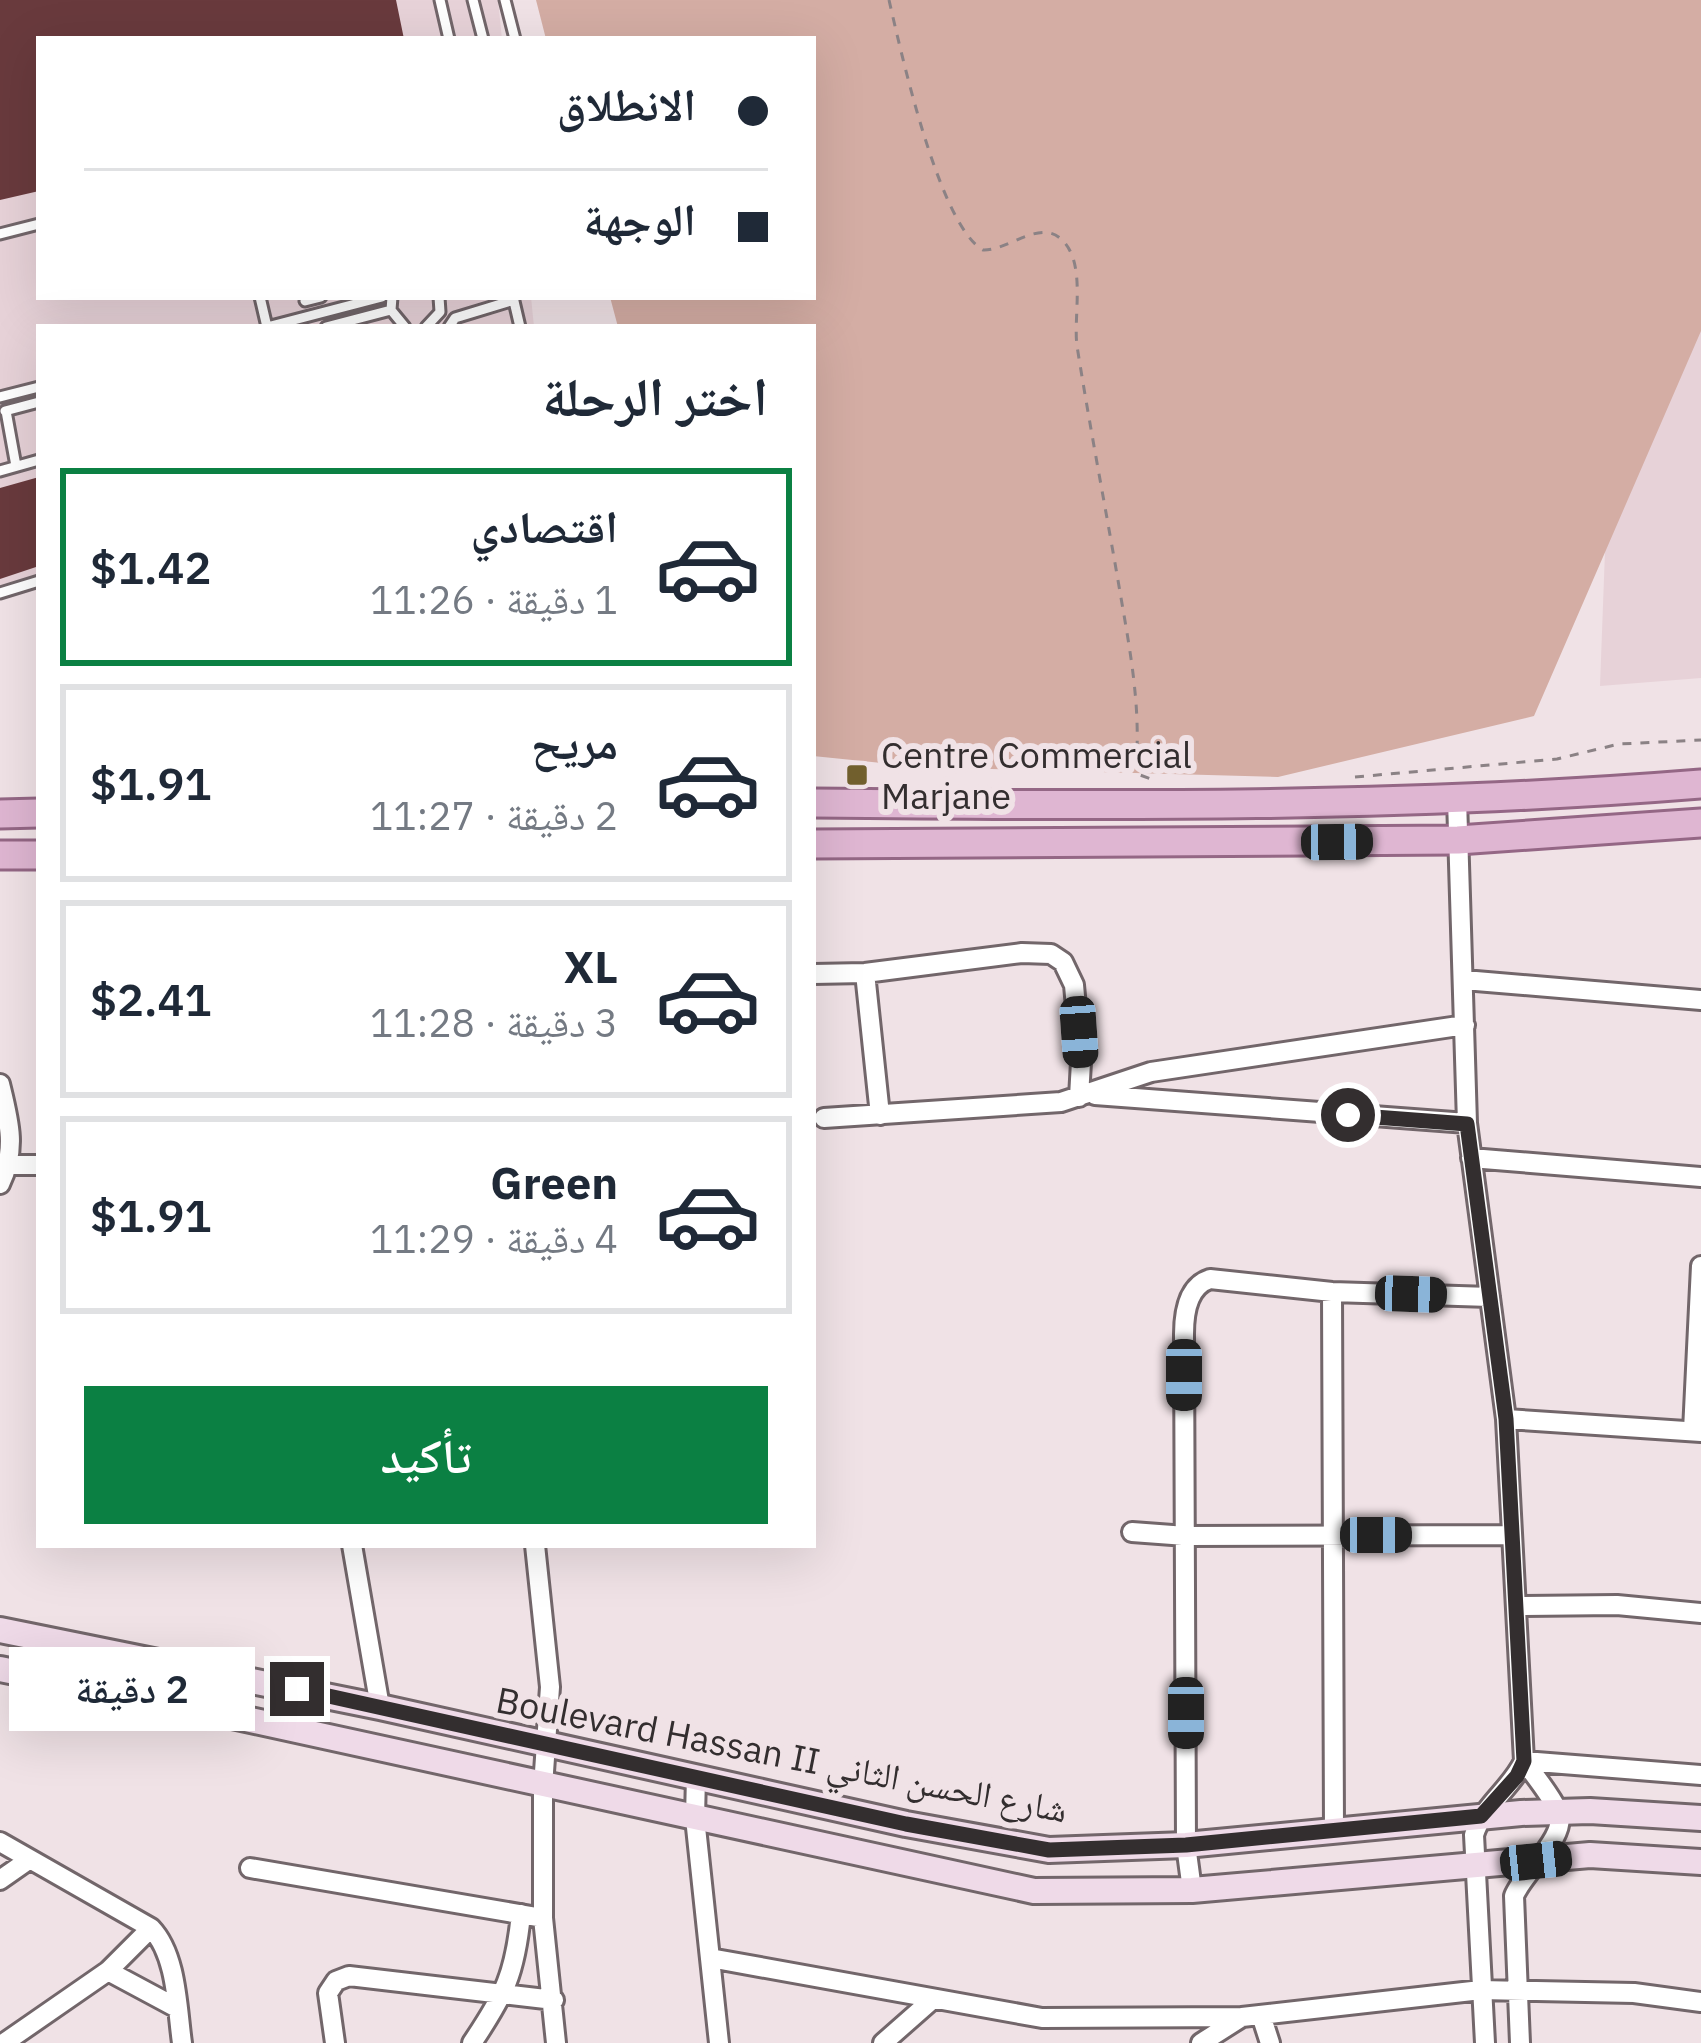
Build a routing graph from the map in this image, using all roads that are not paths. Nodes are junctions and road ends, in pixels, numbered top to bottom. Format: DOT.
graph roads {
  1 [pos="440,0"];
  2 [pos="473,0"];
  3 [pos="505,0"];
  4 [pos="448,36"];
  5 [pos="482,36"];
  6 [pos="514,36"];
  7 [pos="36,225"];
  8 [pos="0,234"];
  9 [pos="309,300"];
  10 [pos="370,300"];
  11 [pos="392,300"];
  12 [pos="510,300"];
  13 [pos="305,301"];
  14 [pos="391,310"];
  15 [pos="278,324"];
  16 [pos="338,324"];
  17 [pos="402,324"];
  18 [pos="451,324"];
  19 [pos="36,388"];
  20 [pos="0,397"];
  21 [pos="36,403"];
  22 [pos="3,411"];
  23 [pos="36,461"];
  24 [pos="16,466"];
  25 [pos="0,471"];
  26 [pos="36,582"];
  27 [pos="0,593"];
  28 [pos="1701,784"];
  29 [pos="1457,799"];
  30 [pos="816,803"];
  31 [pos="36,813"];
  32 [pos="0,814"];
  33 [pos="1701,823"];
  34 [pos="1458,840"];
  35 [pos="816,844"];
  36 [pos="0,855"];
  37 [pos="36,855"];
  38 [pos="865,973"];
  39 [pos="816,974"];
  40 [pos="1464,980"];
  41 [pos="1701,1000"];
  42 [pos="1465,1025"];
  43 [pos="0,1084"];
  44 [pos="1085,1096"];
  45 [pos="880,1115"];
  46 [pos="824,1118"];
  47 [pos="1467,1124"];
  48 [pos="1471,1158"];
  49 [pos="5,1165"];
  50 [pos="36,1165"];
  51 [pos="1701,1177"];
  52 [pos="0,1184"];
  53 [pos="1701,1266"];
  54 [pos="1332,1292"];
  55 [pos="1490,1297"];
  56 [pos="1506,1419"];
  57 [pos="1697,1432"];
  58 [pos="1132,1532"];
  59 [pos="1330,1535"];
  60 [pos="1512,1535"];
  61 [pos="1186,1536"];
  62 [pos="353,1548"];
  63 [pos="535,1548"];
  64 [pos="1518,1606"];
  65 [pos="1701,1613"];
  66 [pos="0,1630"];
  67 [pos="0,1670"];
  68 [pos="380,1707"];
  69 [pos="546,1745"];
  70 [pos="1524,1761"];
  71 [pos="1701,1774"];
  72 [pos="696,1776"];
  73 [pos="543,1786"];
  74 [pos="1558,1811"];
  75 [pos="1481,1816"];
  76 [pos="695,1818"];
  77 [pos="1701,1818"];
  78 [pos="1334,1830"];
  79 [pos="0,1842"];
  80 [pos="1186,1845"];
  81 [pos="30,1859"];
  82 [pos="1536,1861"];
  83 [pos="1701,1862"];
  84 [pos="1474,1863"];
  85 [pos="250,1868"];
  86 [pos="0,1880"];
  87 [pos="1192,1890"];
  88 [pos="521,1915"];
  89 [pos="544,1918"];
  90 [pos="152,1928"];
  91 [pos="710,1958"];
  92 [pos="108,1970"];
  93 [pos="1516,1988"];
  94 [pos="1481,1990"];
  95 [pos="505,1993"];
  96 [pos="554,2000"];
  97 [pos="933,2000"];
  98 [pos="1701,2002"];
  99 [pos="177,2008"];
  100 [pos="1252,2016"];
  101 [pos="4,2043"];
  102 [pos="182,2043"];
  103 [pos="335,2043"];
  104 [pos="472,2043"];
  105 [pos="556,2043"];
  106 [pos="719,2043"];
  107 [pos="883,2043"];
  108 [pos="1201,2043"];
  109 [pos="1270,2043"];
  110 [pos="1485,2043"];
  111 [pos="1520,2043"];
  1 -- 4 [label="lane"];
  2 -- 5 [label="lane"];
  3 -- 6 [label="lane"];
  7 -- 8 [label="lane"];
  9 -- 13 [label="lane"];
  10 -- 15 [label="lane"];
  11 -- 14 [label="lane"];
  12 -- 18 [label="lane"];
  14 -- 16 [label="lane"];
  14 -- 17 [label="lane"];
  19 -- 20 [label="lane"];
  21 -- 22 [label="lane"];
  22 -- 24 [label="lane"];
  23 -- 24 [label="lane"];
  24 -- 25 [label="lane"];
  26 -- 27 [label="lane"];
  28 -- 29 [label="main road"];
  29 -- 30 [label="main road"];
  29 -- 34 [label="street"];
  31 -- 32 [label="main road"];
  33 -- 34 [label="main road"];
  34 -- 35 [label="main road"];
  34 -- 40 [label="street"];
  36 -- 37 [label="main road"];
  38 -- 39 [label="street"];
  38 -- 44 [label="street"];
  38 -- 45 [label="street"];
  40 -- 41 [label="street"];
  40 -- 42 [label="street"];
  42 -- 44 [label="street"];
  42 -- 47 [label="street"];
  43 -- 49 [label="street"];
  44 -- 45 [label="street"];
  44 -- 47 [label="street"];
  45 -- 46 [label="street"];
  47 -- 48 [label="street"];
  48 -- 51 [label="street"];
  48 -- 55 [label="street"];
  49 -- 50 [label="street"];
  49 -- 52 [label="street"];
  53 -- 57 [label="street"];
  54 -- 55 [label="street"];
  54 -- 59 [label="street"];
  54 -- 61 [label="street"];
  55 -- 56 [label="street"];
  56 -- 57 [label="street"];
  56 -- 60 [label="street"];
  58 -- 61 [label="street"];
  59 -- 60 [label="street"];
  59 -- 61 [label="street"];
  59 -- 78 [label="street"];
  60 -- 64 [label="street"];
  61 -- 80 [label="street"];
  62 -- 68 [label="street"];
  63 -- 69 [label="street"];
  64 -- 65 [label="street"];
  64 -- 70 [label="street"];
  66 -- 68 [label="main road, Boulevard Hassan II شارع الحسن الثاني"];
  67 -- 73 [label="main road, Boulevard Hassan II شارع الحسن الثاني"];
  68 -- 69 [label="main road, Boulevard Hassan II شارع الحسن الثاني"];
  69 -- 72 [label="main road, Boulevard Hassan II شارع الحسن الثاني"];
  69 -- 73 [label="street"];
  70 -- 71 [label="street"];
  70 -- 74 [label="street"];
  70 -- 75 [label="street"];
  72 -- 76 [label="street"];
  72 -- 80 [label="main road, Boulevard Hassan II شارع الحسن الثاني"];
  73 -- 76 [label="main road, Boulevard Hassan II شارع الحسن الثاني"];
  73 -- 89 [label="street"];
  74 -- 75 [label="main road, Boulevard Hassan II شارع الحسن الثاني"];
  74 -- 77 [label="main road, Boulevard Hassan II شارع الحسن الثاني"];
  74 -- 82 [label="street"];
  75 -- 78 [label="main road, Boulevard Hassan II شارع الحسن الثاني"];
  75 -- 84 [label="street"];
  76 -- 87 [label="main road, Boulevard Hassan II شارع الحسن الثاني"];
  76 -- 91 [label="street"];
  78 -- 80 [label="main road, Boulevard Hassan II شارع الحسن الثاني"];
  79 -- 81 [label="street"];
  80 -- 87 [label="street"];
  81 -- 86 [label="street"];
  81 -- 90 [label="street"];
  82 -- 83 [label="main road, Boulevard Hassan II شارع الحسن الثاني"];
  82 -- 84 [label="main road, Boulevard Hassan II شارع الحسن الثاني"];
  82 -- 93 [label="street"];
  84 -- 87 [label="main road, Boulevard Hassan II شارع الحسن الثاني"];
  84 -- 94 [label="street"];
  85 -- 88 [label="street"];
  88 -- 89 [label="street"];
  88 -- 95 [label="street"];
  89 -- 96 [label="street"];
  90 -- 92 [label="street"];
  90 -- 99 [label="street"];
  91 -- 97 [label="street"];
  91 -- 106 [label="street"];
  92 -- 99 [label="street"];
  92 -- 101 [label="street"];
  93 -- 94 [label="street"];
  93 -- 98 [label="street"];
  93 -- 111 [label="street"];
  94 -- 100 [label="street"];
  94 -- 110 [label="street"];
  95 -- 96 [label="street"];
  95 -- 103 [label="street"];
  95 -- 104 [label="street"];
  96 -- 105 [label="street"];
  97 -- 100 [label="street"];
  97 -- 107 [label="street"];
  99 -- 102 [label="street"];
  100 -- 108 [label="street"];
  100 -- 109 [label="street"];
}
